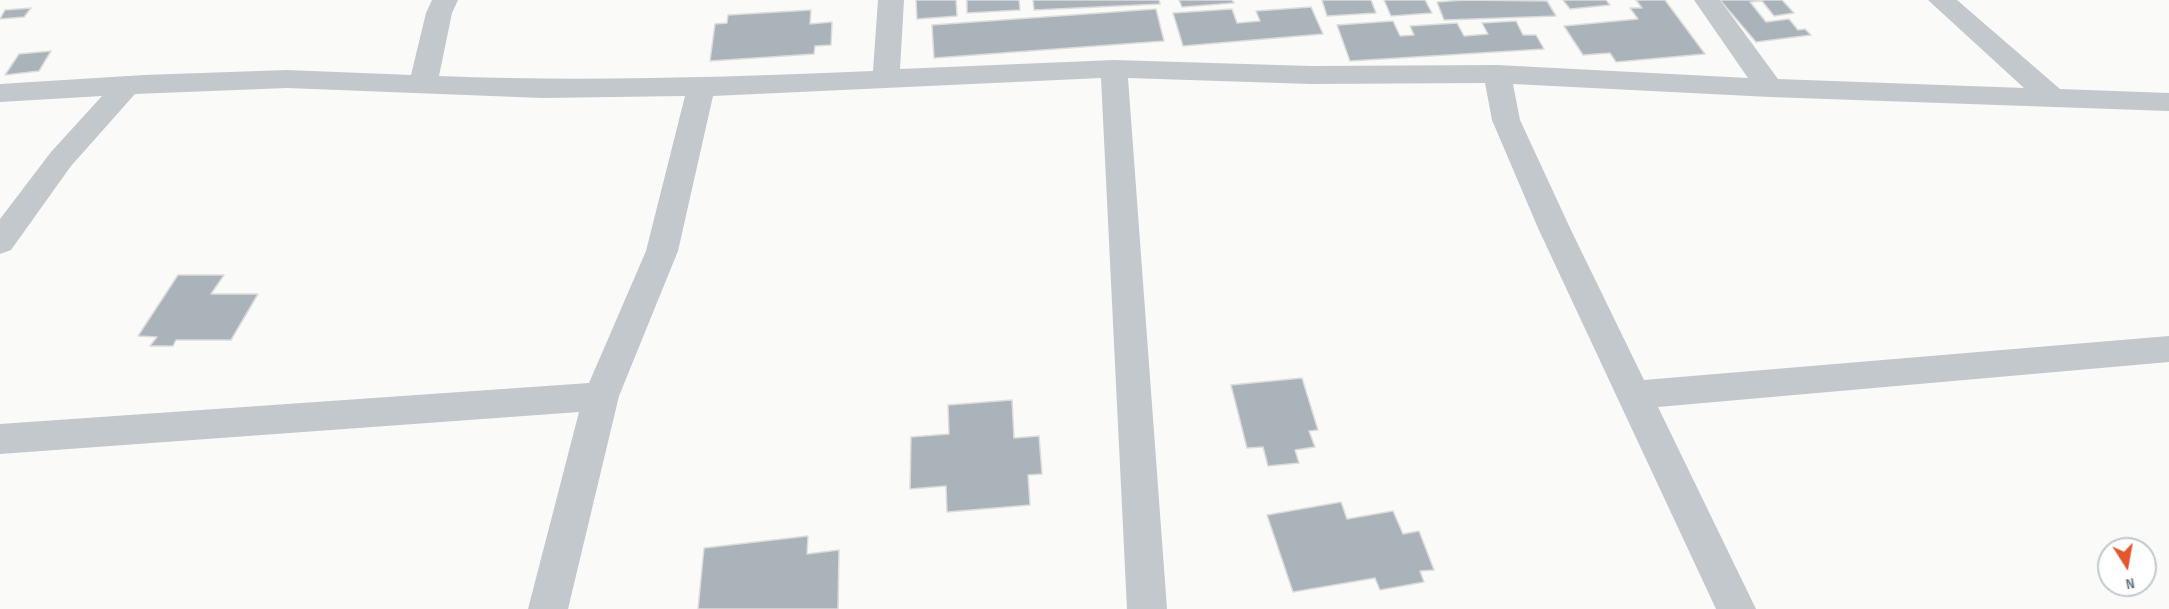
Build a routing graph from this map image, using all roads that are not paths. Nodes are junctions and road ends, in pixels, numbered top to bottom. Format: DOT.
graph roads {
  1 [pos="445,0"];
  2 [pos="891,0"];
  3 [pos="1707,0"];
  4 [pos="1941,0"];
  5 [pos="1114,69"];
  6 [pos="1497,74"];
  7 [pos="886,79"];
  8 [pos="423,84"];
  9 [pos="127,85"];
  10 [pos="701,87"];
  11 [pos="1770,88"];
  12 [pos="0,93"];
  13 [pos="2053,98"];
  14 [pos="2169,102"];
  15 [pos="0,242"];
  16 [pos="2169,349"];
  17 [pos="1635,395"];
  18 [pos="600,396"];
  19 [pos="0,439"];
  20 [pos="548,609"];
  21 [pos="1147,609"];
  22 [pos="1736,609"];
  1 -- 8 [label="street"];
  2 -- 7 [label="street"];
  3 -- 11 [label="street"];
  4 -- 13 [label="street"];
  5 -- 6 [label="street"];
  5 -- 7 [label="street"];
  5 -- 21 [label="street"];
  6 -- 11 [label="street"];
  6 -- 17 [label="street"];
  7 -- 10 [label="street"];
  8 -- 9 [label="street"];
  8 -- 10 [label="street"];
  9 -- 12 [label="street"];
  9 -- 15 [label="street"];
  10 -- 18 [label="street"];
  11 -- 13 [label="street"];
  13 -- 14 [label="street"];
  16 -- 17 [label="street"];
  17 -- 22 [label="street"];
  18 -- 19 [label="street"];
  18 -- 20 [label="street"];
}
